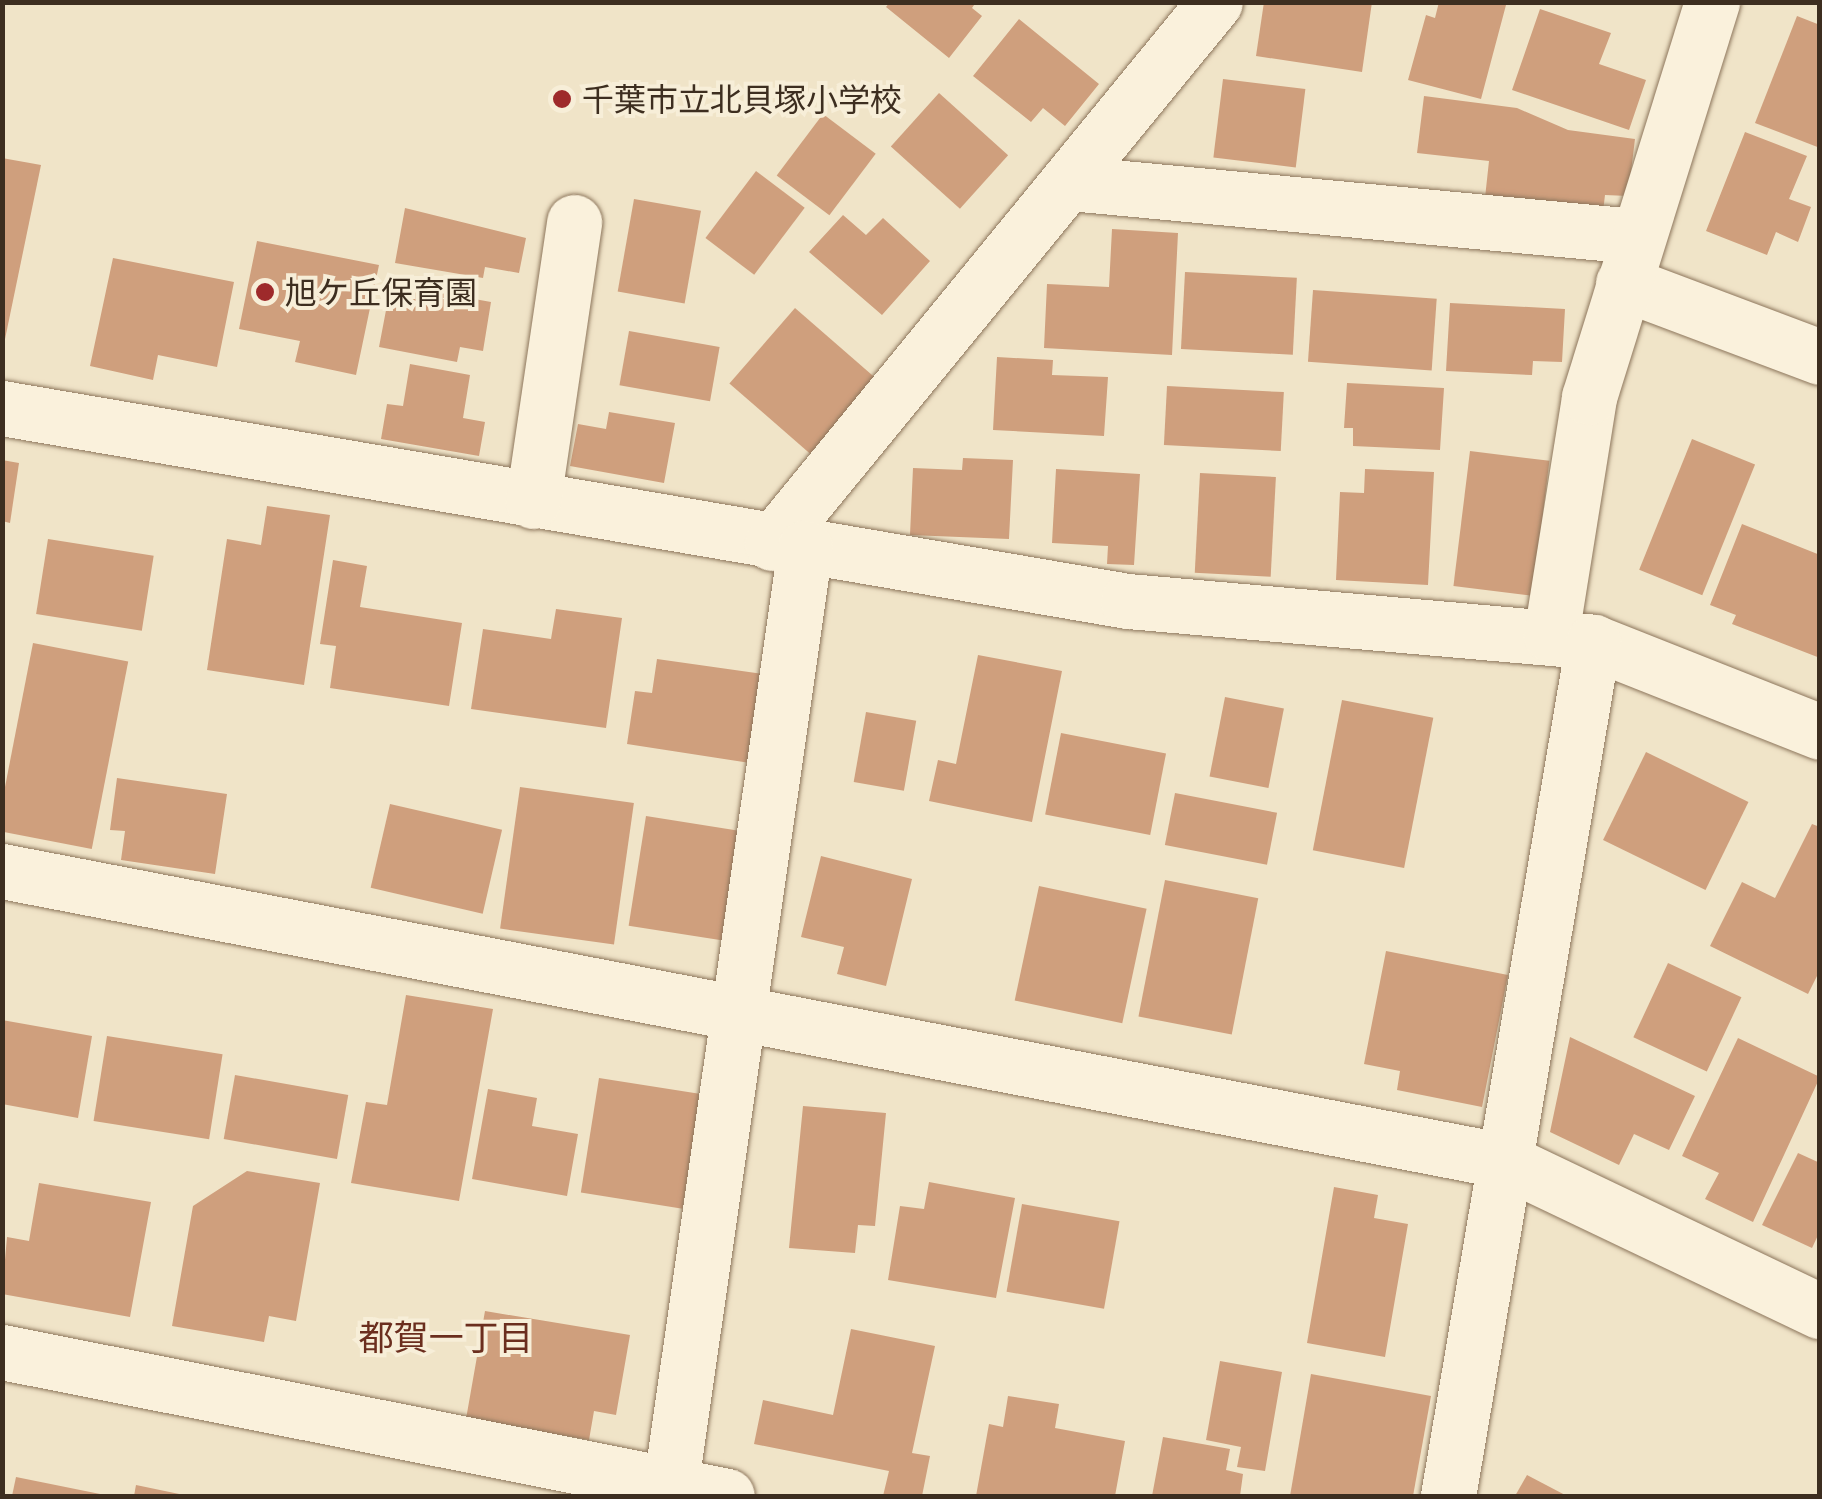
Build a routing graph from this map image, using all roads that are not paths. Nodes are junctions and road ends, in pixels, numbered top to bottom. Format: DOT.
graph roads {
  1 [pos="1215,2"];
  2 [pos="1712,2"];
  3 [pos="1070,182"];
  4 [pos="574,222"];
  5 [pos="1629,260"];
  6 [pos="1820,357"];
  7 [pos="2,408"];
  8 [pos="532,500"];
  9 [pos="788,545"];
  10 [pos="1572,638"];
  11 [pos="1820,732"];
  12 [pos="2,871"];
  13 [pos="740,1014"];
  14 [pos="1505,1161"];
  15 [pos="1820,1311"];
  16 [pos="2,1352"];
  17 [pos="670,1491"];
  18 [pos="727,1496"];
  19 [pos="1448,1496"];
  1 -- 3 [label="street"];
  2 -- 5 [label="street"];
  3 -- 5 [label="street"];
  3 -- 9 [label="street"];
  4 -- 8 [label="street"];
  5 -- 6 [label="street"];
  5 -- 10 [label="street"];
  7 -- 8 [label="street"];
  8 -- 9 [label="street"];
  9 -- 10 [label="street"];
  9 -- 13 [label="street"];
  10 -- 11 [label="street"];
  10 -- 14 [label="street"];
  12 -- 13 [label="street"];
  13 -- 14 [label="street"];
  13 -- 17 [label="street"];
  14 -- 15 [label="street"];
  14 -- 19 [label="street"];
  16 -- 17 [label="street"];
  17 -- 18 [label="street"];
}
